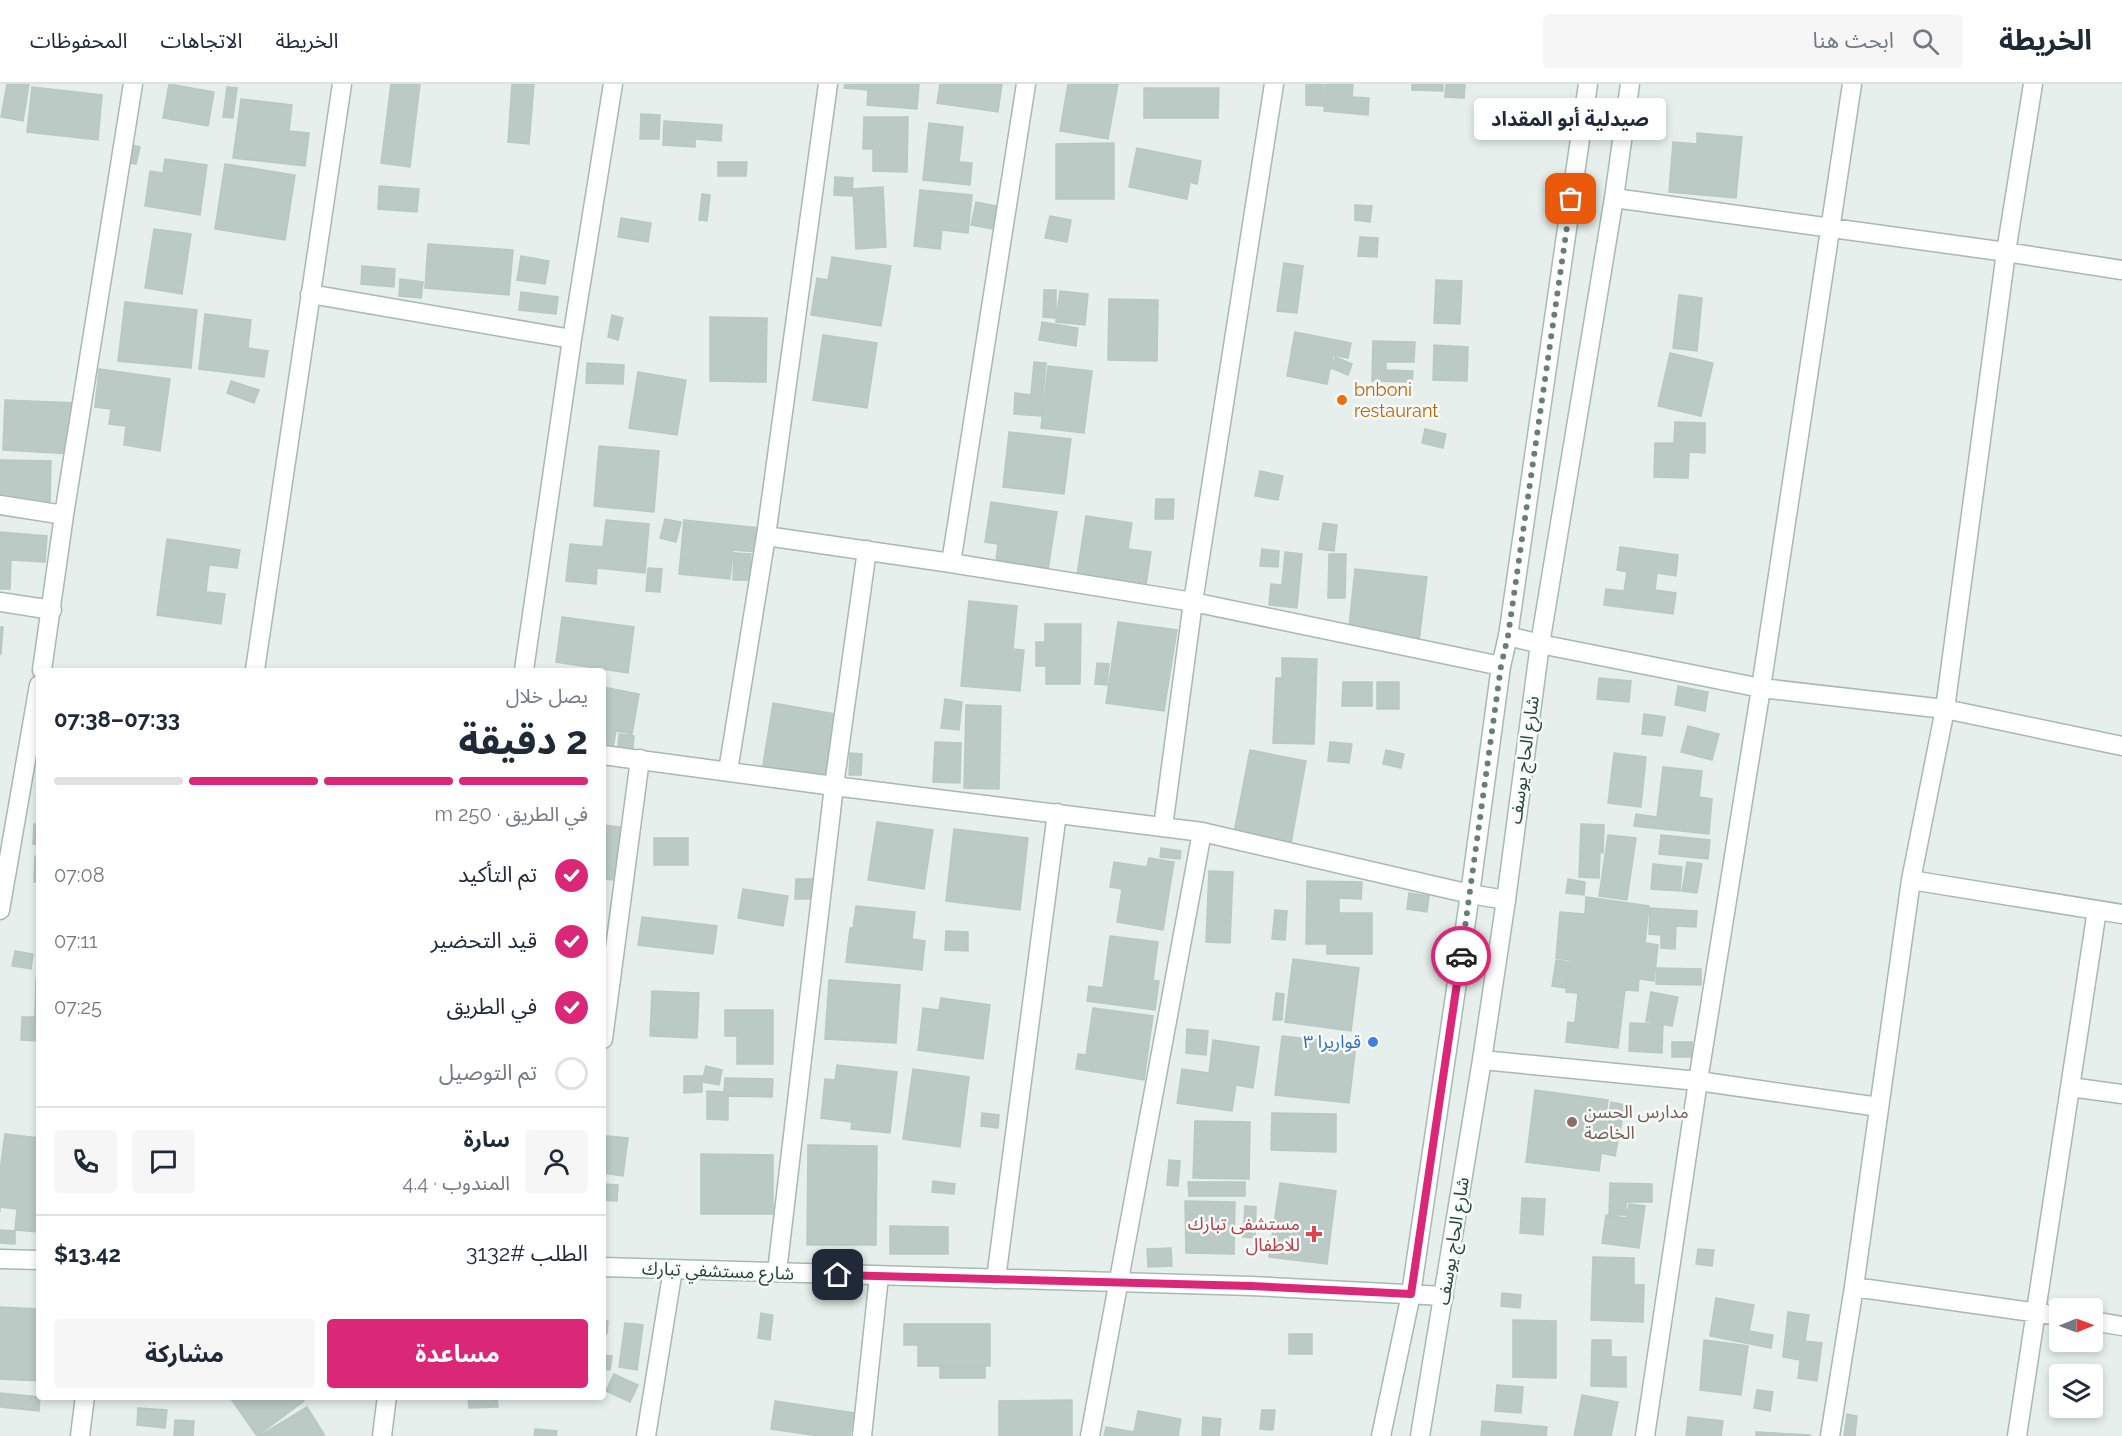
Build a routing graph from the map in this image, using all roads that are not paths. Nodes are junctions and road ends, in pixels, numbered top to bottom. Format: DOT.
graph roads {
  1 [pos="133,84"];
  2 [pos="342,84"];
  3 [pos="613,84"];
  4 [pos="828,84"];
  5 [pos="1026,84"];
  6 [pos="1274,84"];
  7 [pos="1588,84"];
  8 [pos="1629,84"];
  9 [pos="1852,84"];
  10 [pos="2032,84"];
  11 [pos="1614,198"];
  12 [pos="1830,227"];
  13 [pos="2006,252"];
  14 [pos="2122,270"];
  15 [pos="310,294"];
  16 [pos="572,339"];
  17 [pos="0,505"];
  18 [pos="64,515"];
  19 [pos="766,536"];
  20 [pos="867,550"];
  21 [pos="951,563"];
  22 [pos="0,602"];
  23 [pos="1193,602"];
  24 [pos="52,610"];
  25 [pos="1508,636"];
  26 [pos="1540,644"];
  27 [pos="1501,666"];
  28 [pos="42,668"];
  29 [pos="255,668"];
  30 [pos="524,668"];
  31 [pos="1761,688"];
  32 [pos="36,702"];
  33 [pos="1944,709"];
  34 [pos="2122,746"];
  35 [pos="606,755"];
  36 [pos="640,759"];
  37 [pos="728,771"];
  38 [pos="834,786"];
  39 [pos="1057,813"];
  40 [pos="1163,827"];
  41 [pos="1202,832"];
  42 [pos="1911,880"];
  43 [pos="1470,894"];
  44 [pos="1506,900"];
  45 [pos="0,910"];
  46 [pos="2097,910"];
  47 [pos="2122,914"];
  48 [pos="606,1016"];
  49 [pos="1482,1060"];
  50 [pos="1698,1081"];
  51 [pos="2070,1087"];
  52 [pos="2122,1094"];
  53 [pos="1879,1107"];
  54 [pos="0,1259"];
  55 [pos="36,1260"];
  56 [pos="606,1267"];
  57 [pos="673,1269"];
  58 [pos="777,1272"];
  59 [pos="879,1276"];
  60 [pos="996,1279"];
  61 [pos="1119,1282"];
  62 [pos="1854,1287"];
  63 [pos="1411,1294"];
  64 [pos="1444,1296"];
  65 [pos="2036,1312"];
  66 [pos="2049,1314"];
  67 [pos="2103,1323"];
  68 [pos="2122,1326"];
  69 [pos="85,1400"];
  70 [pos="386,1400"];
  71 [pos="80,1436"];
  72 [pos="382,1436"];
  73 [pos="646,1436"];
  74 [pos="862,1436"];
  75 [pos="1090,1436"];
  76 [pos="1381,1436"];
  77 [pos="1420,1436"];
  78 [pos="1645,1436"];
  79 [pos="1830,1436"];
  80 [pos="2018,1436"];
  1 -- 18 [label="street"];
  2 -- 15 [label="street"];
  3 -- 16 [label="street"];
  4 -- 19 [label="street"];
  5 -- 21 [label="street"];
  6 -- 23 [label="street"];
  7 -- 25 [label="street, شارع الحاج يوسف"];
  8 -- 11 [label="street, شارع الحاج يوسف"];
  9 -- 12 [label="street"];
  10 -- 13 [label="street"];
  11 -- 12 [label="street"];
  11 -- 26 [label="street, شارع الحاج يوسف"];
  12 -- 13 [label="street"];
  12 -- 31 [label="street"];
  13 -- 14 [label="street"];
  13 -- 33 [label="street"];
  15 -- 16 [label="street"];
  15 -- 29 [label="street"];
  16 -- 30 [label="street"];
  17 -- 18 [label="street"];
  18 -- 24 [label="street"];
  19 -- 20 [label="street"];
  19 -- 37 [label="street"];
  20 -- 21 [label="street"];
  20 -- 38 [label="street"];
  21 -- 23 [label="street"];
  22 -- 24 [label="street"];
  23 -- 27 [label="street"];
  23 -- 40 [label="street"];
  24 -- 28 [label="street"];
  25 -- 26 [label="street"];
  25 -- 27 [label="street, شارع الحاج يوسف"];
  26 -- 31 [label="street"];
  26 -- 44 [label="street, شارع الحاج يوسف"];
  27 -- 43 [label="street, شارع الحاج يوسف"];
  31 -- 33 [label="street"];
  31 -- 50 [label="street"];
  32 -- 45 [label="street"];
  33 -- 34 [label="street"];
  33 -- 42 [label="street"];
  35 -- 36 [label="street"];
  36 -- 37 [label="street"];
  36 -- 48 [label="street"];
  37 -- 38 [label="street"];
  38 -- 39 [label="street"];
  38 -- 58 [label="street"];
  39 -- 40 [label="street"];
  39 -- 60 [label="street"];
  40 -- 41 [label="street"];
  41 -- 43 [label="street"];
  41 -- 61 [label="street"];
  42 -- 46 [label="street"];
  42 -- 53 [label="street"];
  43 -- 44 [label="street"];
  43 -- 63 [label="street, شارع الحاج يوسف"];
  44 -- 49 [label="street, شارع الحاج يوسف"];
  46 -- 47 [label="street"];
  46 -- 51 [label="street"];
  49 -- 50 [label="street"];
  49 -- 64 [label="street, شارع الحاج يوسف"];
  50 -- 53 [label="street"];
  50 -- 78 [label="street"];
  51 -- 52 [label="street"];
  51 -- 65 [label="street"];
  53 -- 62 [label="street"];
  54 -- 55 [label="street"];
  56 -- 57 [label="street, شارع مستشفي تبارك"];
  57 -- 58 [label="street, شارع مستشفي تبارك"];
  57 -- 73 [label="street"];
  58 -- 59 [label="street, شارع مستشفي تبارك"];
  59 -- 60 [label="street, شارع مستشفي تبارك"];
  59 -- 74 [label="street"];
  60 -- 61 [label="street, شارع مستشفي تبارك"];
  61 -- 63 [label="street, شارع مستشفي تبارك"];
  61 -- 75 [label="street"];
  62 -- 65 [label="street"];
  62 -- 79 [label="street"];
  63 -- 64 [label="street, شارع مستشفي تبارك"];
  63 -- 76 [label="street, شارع الحاج يوسف"];
  64 -- 77 [label="street, شارع الحاج يوسف"];
  65 -- 66 [label="street"];
  65 -- 80 [label="street"];
  67 -- 68 [label="street"];
  69 -- 71 [label="street"];
  70 -- 72 [label="street"];
}
